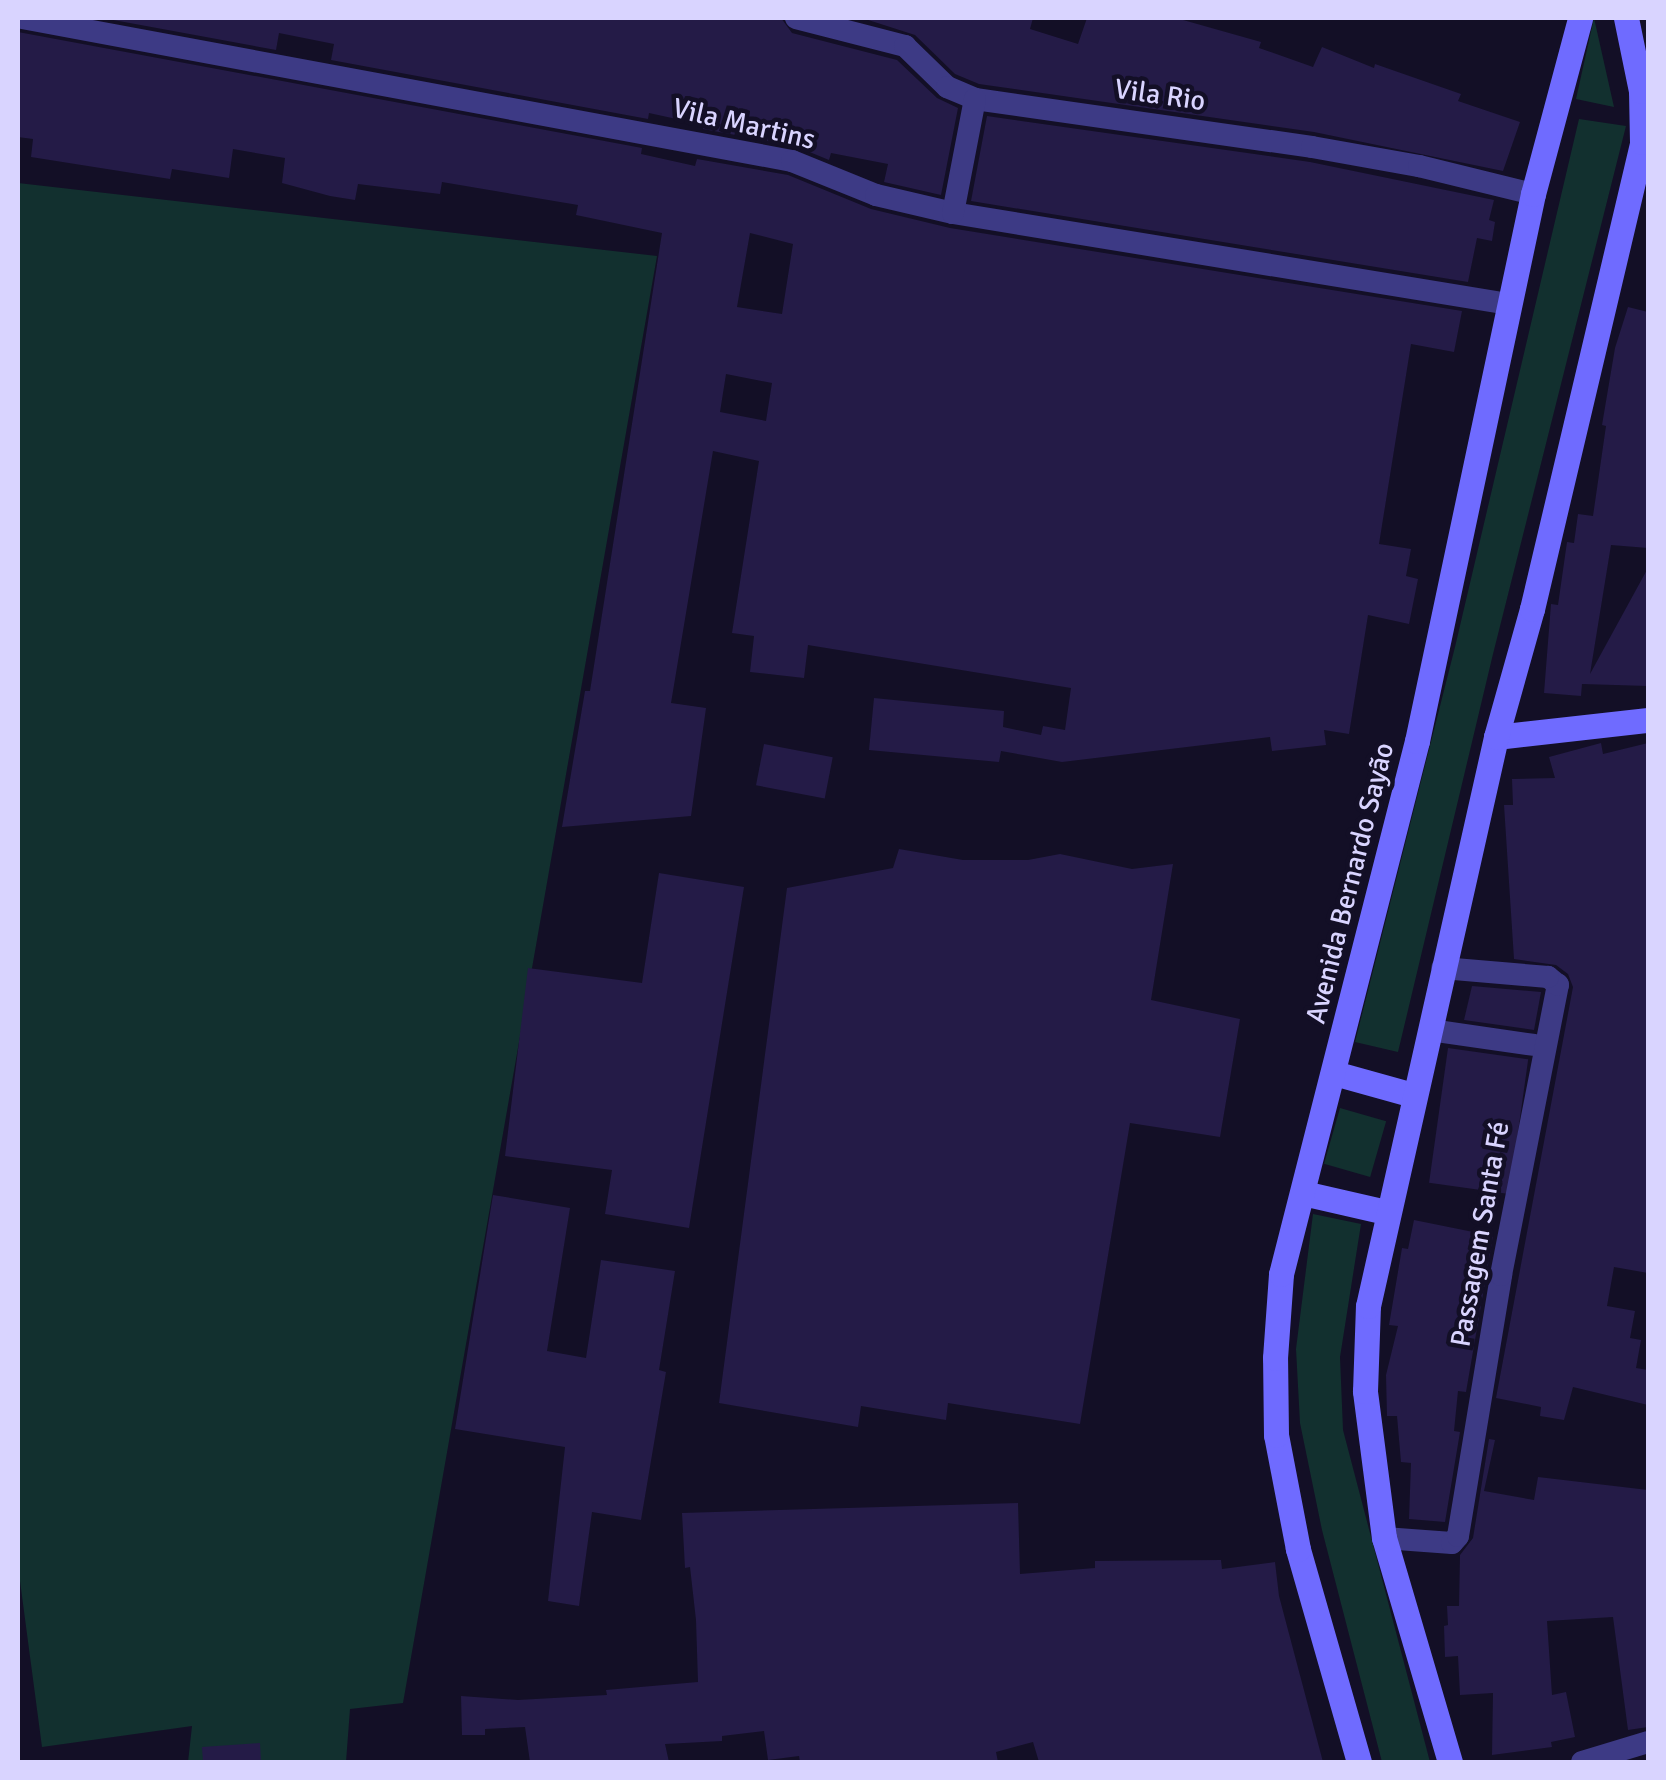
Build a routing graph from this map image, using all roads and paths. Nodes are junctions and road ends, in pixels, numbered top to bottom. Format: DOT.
graph roads {
  1 [pos="22,18"];
  2 [pos="796,18"];
  3 [pos="1580,18"];
  4 [pos="1626,18"];
  5 [pos="975,99"];
  6 [pos="1641,181"];
  7 [pos="1532,194"];
  8 [pos="954,213"];
  9 [pos="1509,304"];
  10 [pos="1648,720"];
  11 [pos="1496,737"];
  12 [pos="1442,968"];
  13 [pos="1430,1030"];
  14 [pos="1534,1045"];
  15 [pos="1334,1073"];
  16 [pos="1413,1095"];
  17 [pos="1303,1192"];
  18 [pos="1386,1212"];
  19 [pos="1384,1538"];
  20 [pos="1648,1742"];
  21 [pos="1360,1762"];
  22 [pos="1450,1762"];
  23 [pos="1582,1762"];
  1 -- 8 [label="street, Vila Martins"];
  2 -- 5 [label="street, Vila Rio"];
  3 -- 7 [label="street, Avenida Bernardo Sayão"];
  4 -- 6 [label="street"];
  5 -- 7 [label="street, Vila Rio"];
  5 -- 8 [label="street"];
  6 -- 11 [label="street"];
  7 -- 9 [label="street, Avenida Bernardo Sayão"];
  8 -- 9 [label="street, Vila Martins"];
  9 -- 15 [label="street, Avenida Bernardo Sayão"];
  10 -- 11 [label="street"];
  11 -- 12 [label="street"];
  12 -- 13 [label="street"];
  12 -- 19 [label="street, Passagem Santa Fé"];
  13 -- 14 [label="street"];
  13 -- 16 [label="street"];
  15 -- 16 [label="street"];
  15 -- 17 [label="street, Avenida Bernardo Sayão"];
  16 -- 18 [label="street"];
  17 -- 18 [label="street"];
  17 -- 21 [label="street, Avenida Bernardo Sayão"];
  18 -- 19 [label="street"];
  19 -- 22 [label="street"];
  20 -- 23 [label="street"];
}
